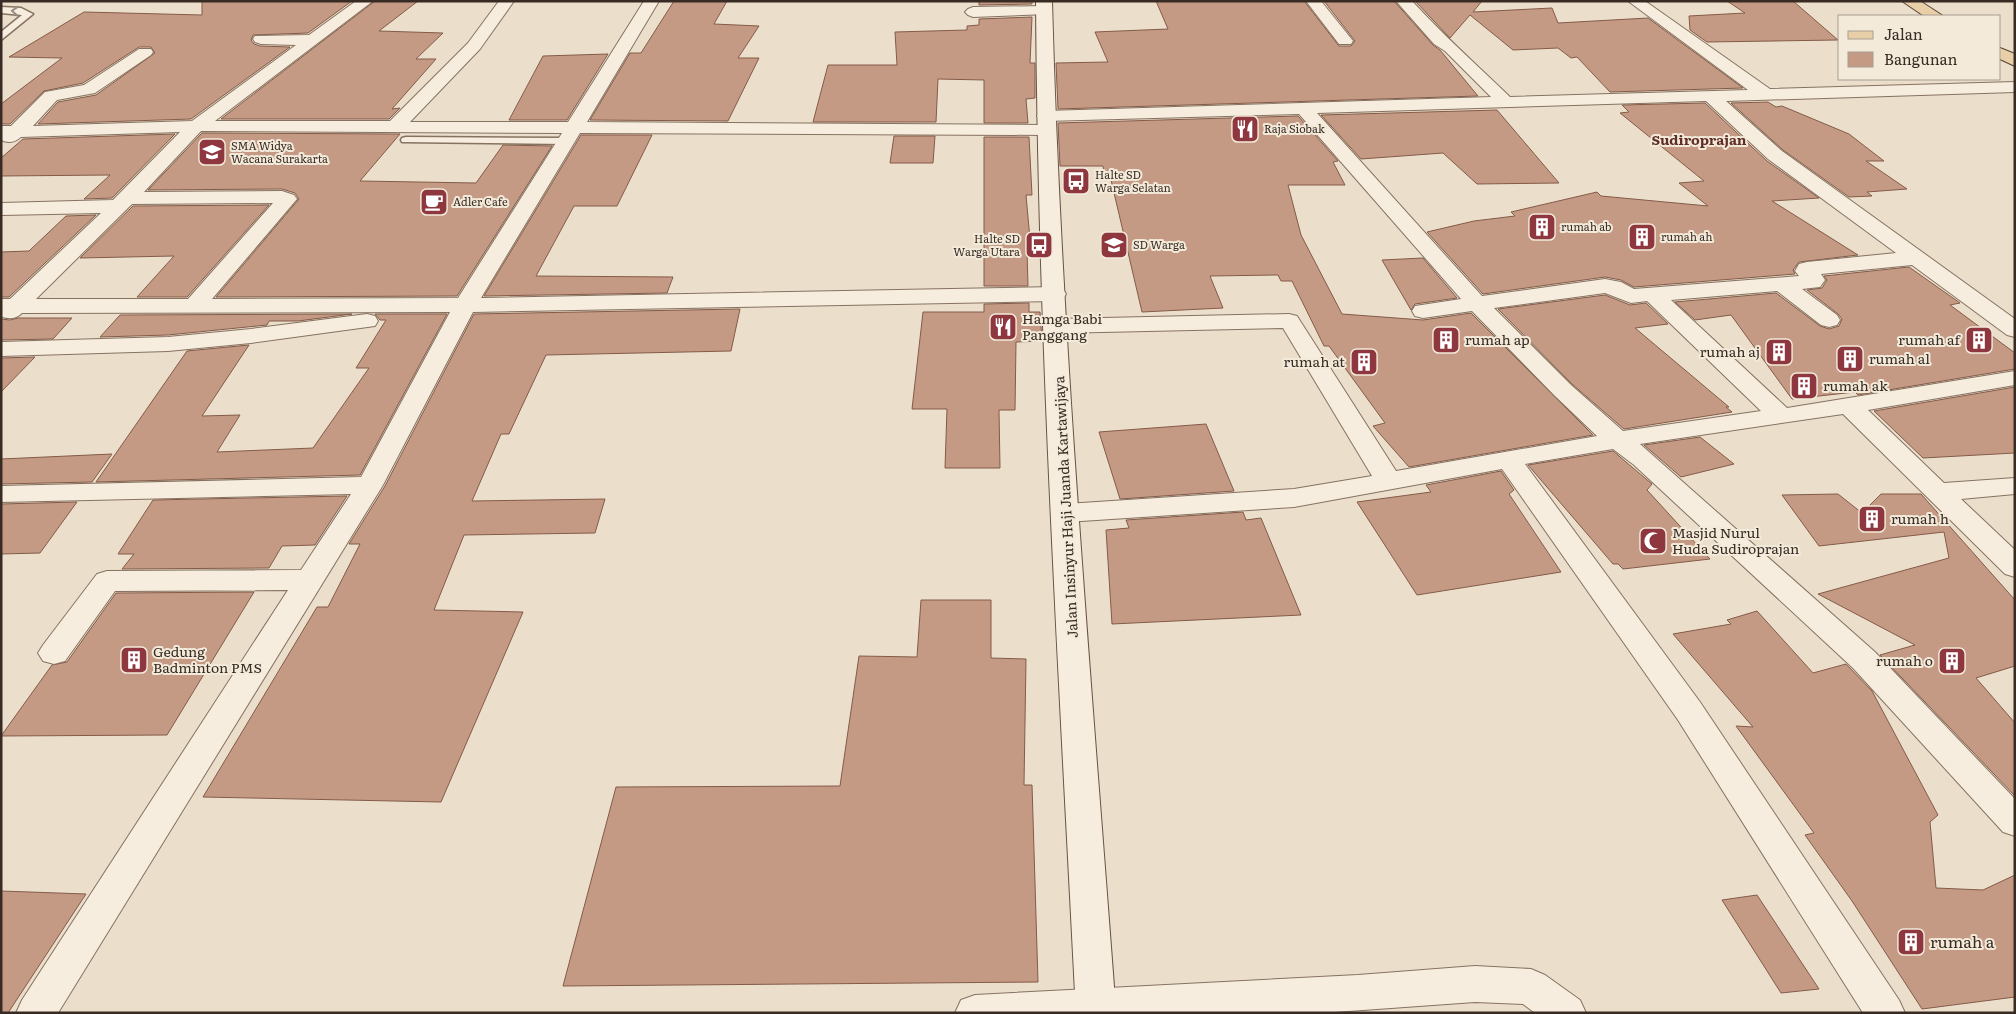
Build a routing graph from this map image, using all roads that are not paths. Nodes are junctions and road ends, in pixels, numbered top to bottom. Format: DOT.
graph roads {
  1 [pos="366,1"];
  2 [pos="507,1"];
  3 [pos="652,1"];
  4 [pos="1313,1"];
  5 [pos="1403,1"];
  6 [pos="1635,1"];
  7 [pos="1909,1"];
  8 [pos="1044,6"];
  9 [pos="1,10"];
  10 [pos="973,12"];
  11 [pos="1933,15"];
  12 [pos="1,37"];
  13 [pos="261,39"];
  14 [pos="313,40"];
  15 [pos="1345,41"];
  16 [pos="144,52"];
  17 [pos="2001,54"];
  18 [pos="2015,61"];
  19 [pos="2015,87"];
  20 [pos="1764,93"];
  21 [pos="1710,96"];
  22 [pos="1506,103"];
  23 [pos="1304,109"];
  24 [pos="1046,123"];
  25 [pos="196,126"];
  26 [pos="9,131"];
  27 [pos="401,133"];
  28 [pos="570,134"];
  29 [pos="1,144"];
  30 [pos="123,202"];
  31 [pos="4,212"];
  32 [pos="1914,258"];
  33 [pos="1781,284"];
  34 [pos="1055,294"];
  35 [pos="1653,295"];
  36 [pos="1476,303"];
  37 [pos="194,306"];
  38 [pos="463,309"];
  39 [pos="6,311"];
  40 [pos="1424,311"];
  41 [pos="1829,320"];
  42 [pos="1057,326"];
  43 [pos="2015,330"];
  44 [pos="1,349"];
  45 [pos="2015,378"];
  46 [pos="1849,406"];
  47 [pos="1781,416"];
  48 [pos="1617,440"];
  49 [pos="1508,459"];
  50 [pos="1389,482"];
  51 [pos="370,485"];
  52 [pos="2015,486"];
  53 [pos="1938,492"];
  54 [pos="1,494"];
  55 [pos="1066,513"];
  56 [pos="2015,567"];
  57 [pos="309,580"];
  58 [pos="54,653"];
  59 [pos="2015,822"];
  60 [pos="1095,1010"];
  61 [pos="36,1013"];
  62 [pos="975,1013"];
  63 [pos="1566,1013"];
  64 [pos="1885,1013"];
  1 -- 14 [label="street"];
  2 -- 27 [label="street"];
  3 -- 28 [label="street"];
  4 -- 15 [label="street"];
  5 -- 22 [label="street"];
  6 -- 20 [label="street"];
  7 -- 11 [label="main road"];
  8 -- 10 [label="street"];
  8 -- 24 [label="street, Jalan Insinyur Haji Juanda Kartawijaya"];
  12 -- 9 [label="lane, one-way"];
  13 -- 14 [label="street"];
  14 -- 25 [label="street"];
  16 -- 26 [label="street"];
  17 -- 18 [label="main road"];
  19 -- 20 [label="street"];
  20 -- 21 [label="street"];
  21 -- 22 [label="street"];
  21 -- 32 [label="street"];
  22 -- 23 [label="street"];
  23 -- 24 [label="street"];
  23 -- 36 [label="street"];
  24 -- 28 [label="street"];
  24 -- 34 [label="street, Jalan Insinyur Haji Juanda Kartawijaya"];
  25 -- 26 [label="street"];
  25 -- 27 [label="street"];
  25 -- 30 [label="street"];
  26 -- 29 [label="street"];
  27 -- 28 [label="street"];
  28 -- 38 [label="street"];
  30 -- 31 [label="street"];
  30 -- 37 [label="street"];
  30 -- 39 [label="street"];
  32 -- 33 [label="street"];
  32 -- 43 [label="street"];
  33 -- 35 [label="street"];
  33 -- 41 [label="street"];
  34 -- 38 [label="street"];
  34 -- 42 [label="street, Jalan Insinyur Haji Juanda Kartawijaya"];
  35 -- 36 [label="street"];
  35 -- 47 [label="street"];
  36 -- 40 [label="street"];
  36 -- 48 [label="street"];
  37 -- 38 [label="street"];
  37 -- 39 [label="street"];
  38 -- 44 [label="street"];
  38 -- 51 [label="street"];
  42 -- 50 [label="street"];
  42 -- 55 [label="street, Jalan Insinyur Haji Juanda Kartawijaya"];
  45 -- 46 [label="street"];
  46 -- 47 [label="street"];
  46 -- 53 [label="street"];
  47 -- 48 [label="street"];
  48 -- 49 [label="street"];
  48 -- 59 [label="street"];
  49 -- 50 [label="street"];
  49 -- 64 [label="street"];
  50 -- 55 [label="street"];
  51 -- 54 [label="street"];
  51 -- 57 [label="street"];
  52 -- 53 [label="street"];
  53 -- 56 [label="street"];
  55 -- 60 [label="street, Jalan Insinyur Haji Juanda Kartawijaya"];
  57 -- 58 [label="street"];
  57 -- 61 [label="street"];
  60 -- 62 [label="street"];
  60 -- 63 [label="street"];
}
